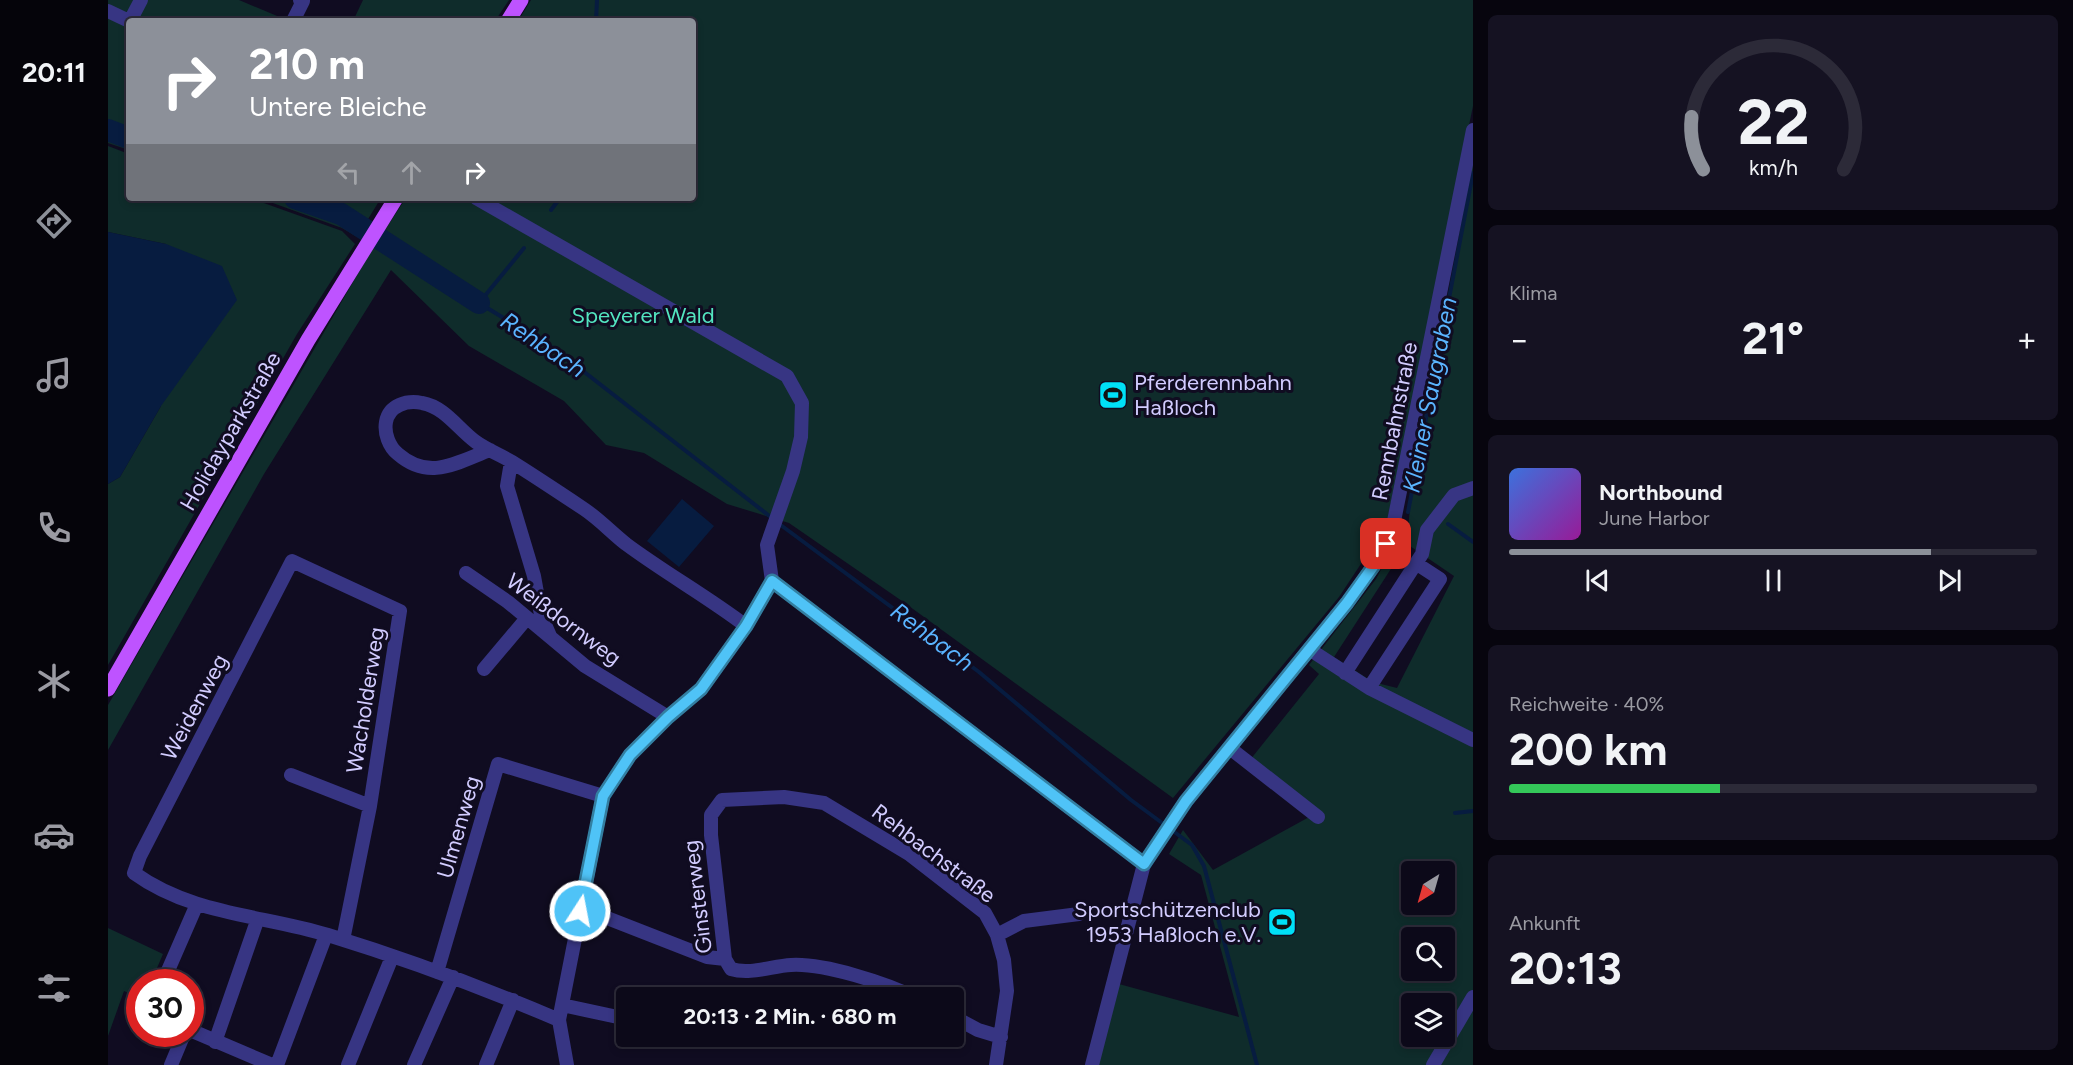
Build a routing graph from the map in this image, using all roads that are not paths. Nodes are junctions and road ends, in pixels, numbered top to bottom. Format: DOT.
graph roads {
  1 [pos="141,0"];
  2 [pos="521,0"];
  3 [pos="301,1"];
  4 [pos="108,11"];
  5 [pos="132,18"];
  6 [pos="294,18"];
  7 [pos="510,18"];
  8 [pos="126,19"];
  9 [pos="1473,130"];
  10 [pos="394,201"];
  11 [pos="481,201"];
  12 [pos="490,450"];
  13 [pos="511,462"];
  14 [pos="1473,488"];
  15 [pos="292,561"];
  16 [pos="1417,564"];
  17 [pos="466,573"];
  18 [pos="772,581"];
  19 [pos="527,618"];
  20 [pos="746,626"];
  21 [pos="552,640"];
  22 [pos="1309,649"];
  23 [pos="484,669"];
  24 [pos="1346,673"];
  25 [pos="1369,688"];
  26 [pos="108,689"];
  27 [pos="668,717"];
  28 [pos="1473,740"];
  29 [pos="1231,748"];
  30 [pos="291,775"];
  31 [pos="603,796"];
  32 [pos="370,806"];
  33 [pos="714,808"];
  34 [pos="1318,817"];
  35 [pos="1144,864"];
  36 [pos="197,904"];
  37 [pos="580,911"];
  38 [pos="1079,914"];
  39 [pos="257,921"];
  40 [pos="327,935"];
  41 [pos="998,935"];
  42 [pos="343,940"];
  43 [pos="392,957"];
  44 [pos="725,959"];
  45 [pos="169,969"];
  46 [pos="437,972"];
  47 [pos="453,977"];
  48 [pos="888,987"];
  49 [pos="1473,997"];
  50 [pos="513,1000"];
  51 [pos="562,1005"];
  52 [pos="616,1017"];
  53 [pos="559,1020"];
  54 [pos="964,1022"];
  55 [pos="204,1036"];
  56 [pos="1000,1037"];
  57 [pos="215,1041"];
  58 [pos="179,1047"];
  59 [pos="171,1065"];
  60 [pos="272,1065"];
  61 [pos="277,1065"];
  62 [pos="348,1065"];
  63 [pos="414,1065"];
  64 [pos="486,1065"];
  65 [pos="567,1065"];
  66 [pos="996,1065"];
  67 [pos="1092,1065"];
  68 [pos="1433,1065"];
  1 -- 5 [label="street"];
  2 -- 7 [label="main road"];
  3 -- 6 [label="street"];
  4 -- 8 [label="street"];
  9 -- 22 [label="street, Rennbahnstraße"];
  10 -- 26 [label="main road, Holidayparkstraße"];
  11 -- 18 [label="street"];
  12 -- 12 [label="street"];
  12 -- 13 [label="street"];
  13 -- 20 [label="street"];
  13 -- 21 [label="street"];
  14 -- 16 [label="street"];
  15 -- 32 [label="street, Wacholderweg"];
  15 -- 36 [label="street, Weidenweg"];
  16 -- 24 [label="street"];
  16 -- 25 [label="street"];
  17 -- 19 [label="street, Weißdornweg"];
  18 -- 20 [label="street"];
  18 -- 35 [label="street"];
  19 -- 21 [label="street, Weißdornweg"];
  19 -- 23 [label="street"];
  20 -- 27 [label="street"];
  21 -- 27 [label="street, Weißdornweg"];
  22 -- 24 [label="street"];
  22 -- 29 [label="street, Rennbahnstraße"];
  24 -- 25 [label="street"];
  25 -- 28 [label="street"];
  27 -- 31 [label="street"];
  29 -- 34 [label="street"];
  29 -- 35 [label="street, Rennbahnstraße"];
  30 -- 32 [label="street, Wacholderweg"];
  31 -- 37 [label="street"];
  31 -- 46 [label="street, Ulmenweg"];
  32 -- 42 [label="street, Wacholderweg"];
  33 -- 41 [label="street, Rehbachstraße"];
  33 -- 44 [label="street, Ginsterweg"];
  35 -- 67 [label="street, Rennbahnstraße"];
  36 -- 39 [label="street"];
  36 -- 45 [label="street"];
  37 -- 44 [label="street"];
  37 -- 51 [label="street"];
  38 -- 41 [label="street"];
  39 -- 40 [label="street"];
  39 -- 57 [label="street"];
  40 -- 42 [label="street"];
  40 -- 61 [label="street"];
  41 -- 56 [label="street, Rehbachstraße"];
  42 -- 43 [label="street"];
  43 -- 46 [label="street"];
  43 -- 62 [label="street"];
  44 -- 48 [label="street, Ginsterweg"];
  46 -- 47 [label="street"];
  47 -- 50 [label="street"];
  47 -- 63 [label="street"];
  49 -- 68 [label="street"];
  50 -- 53 [label="street"];
  50 -- 64 [label="street"];
  51 -- 52 [label="street"];
  51 -- 53 [label="street"];
  53 -- 65 [label="street"];
  54 -- 56 [label="street"];
  55 -- 57 [label="street"];
  56 -- 66 [label="street, Rehbachstraße"];
  57 -- 60 [label="street"];
  58 -- 59 [label="street"];
}
